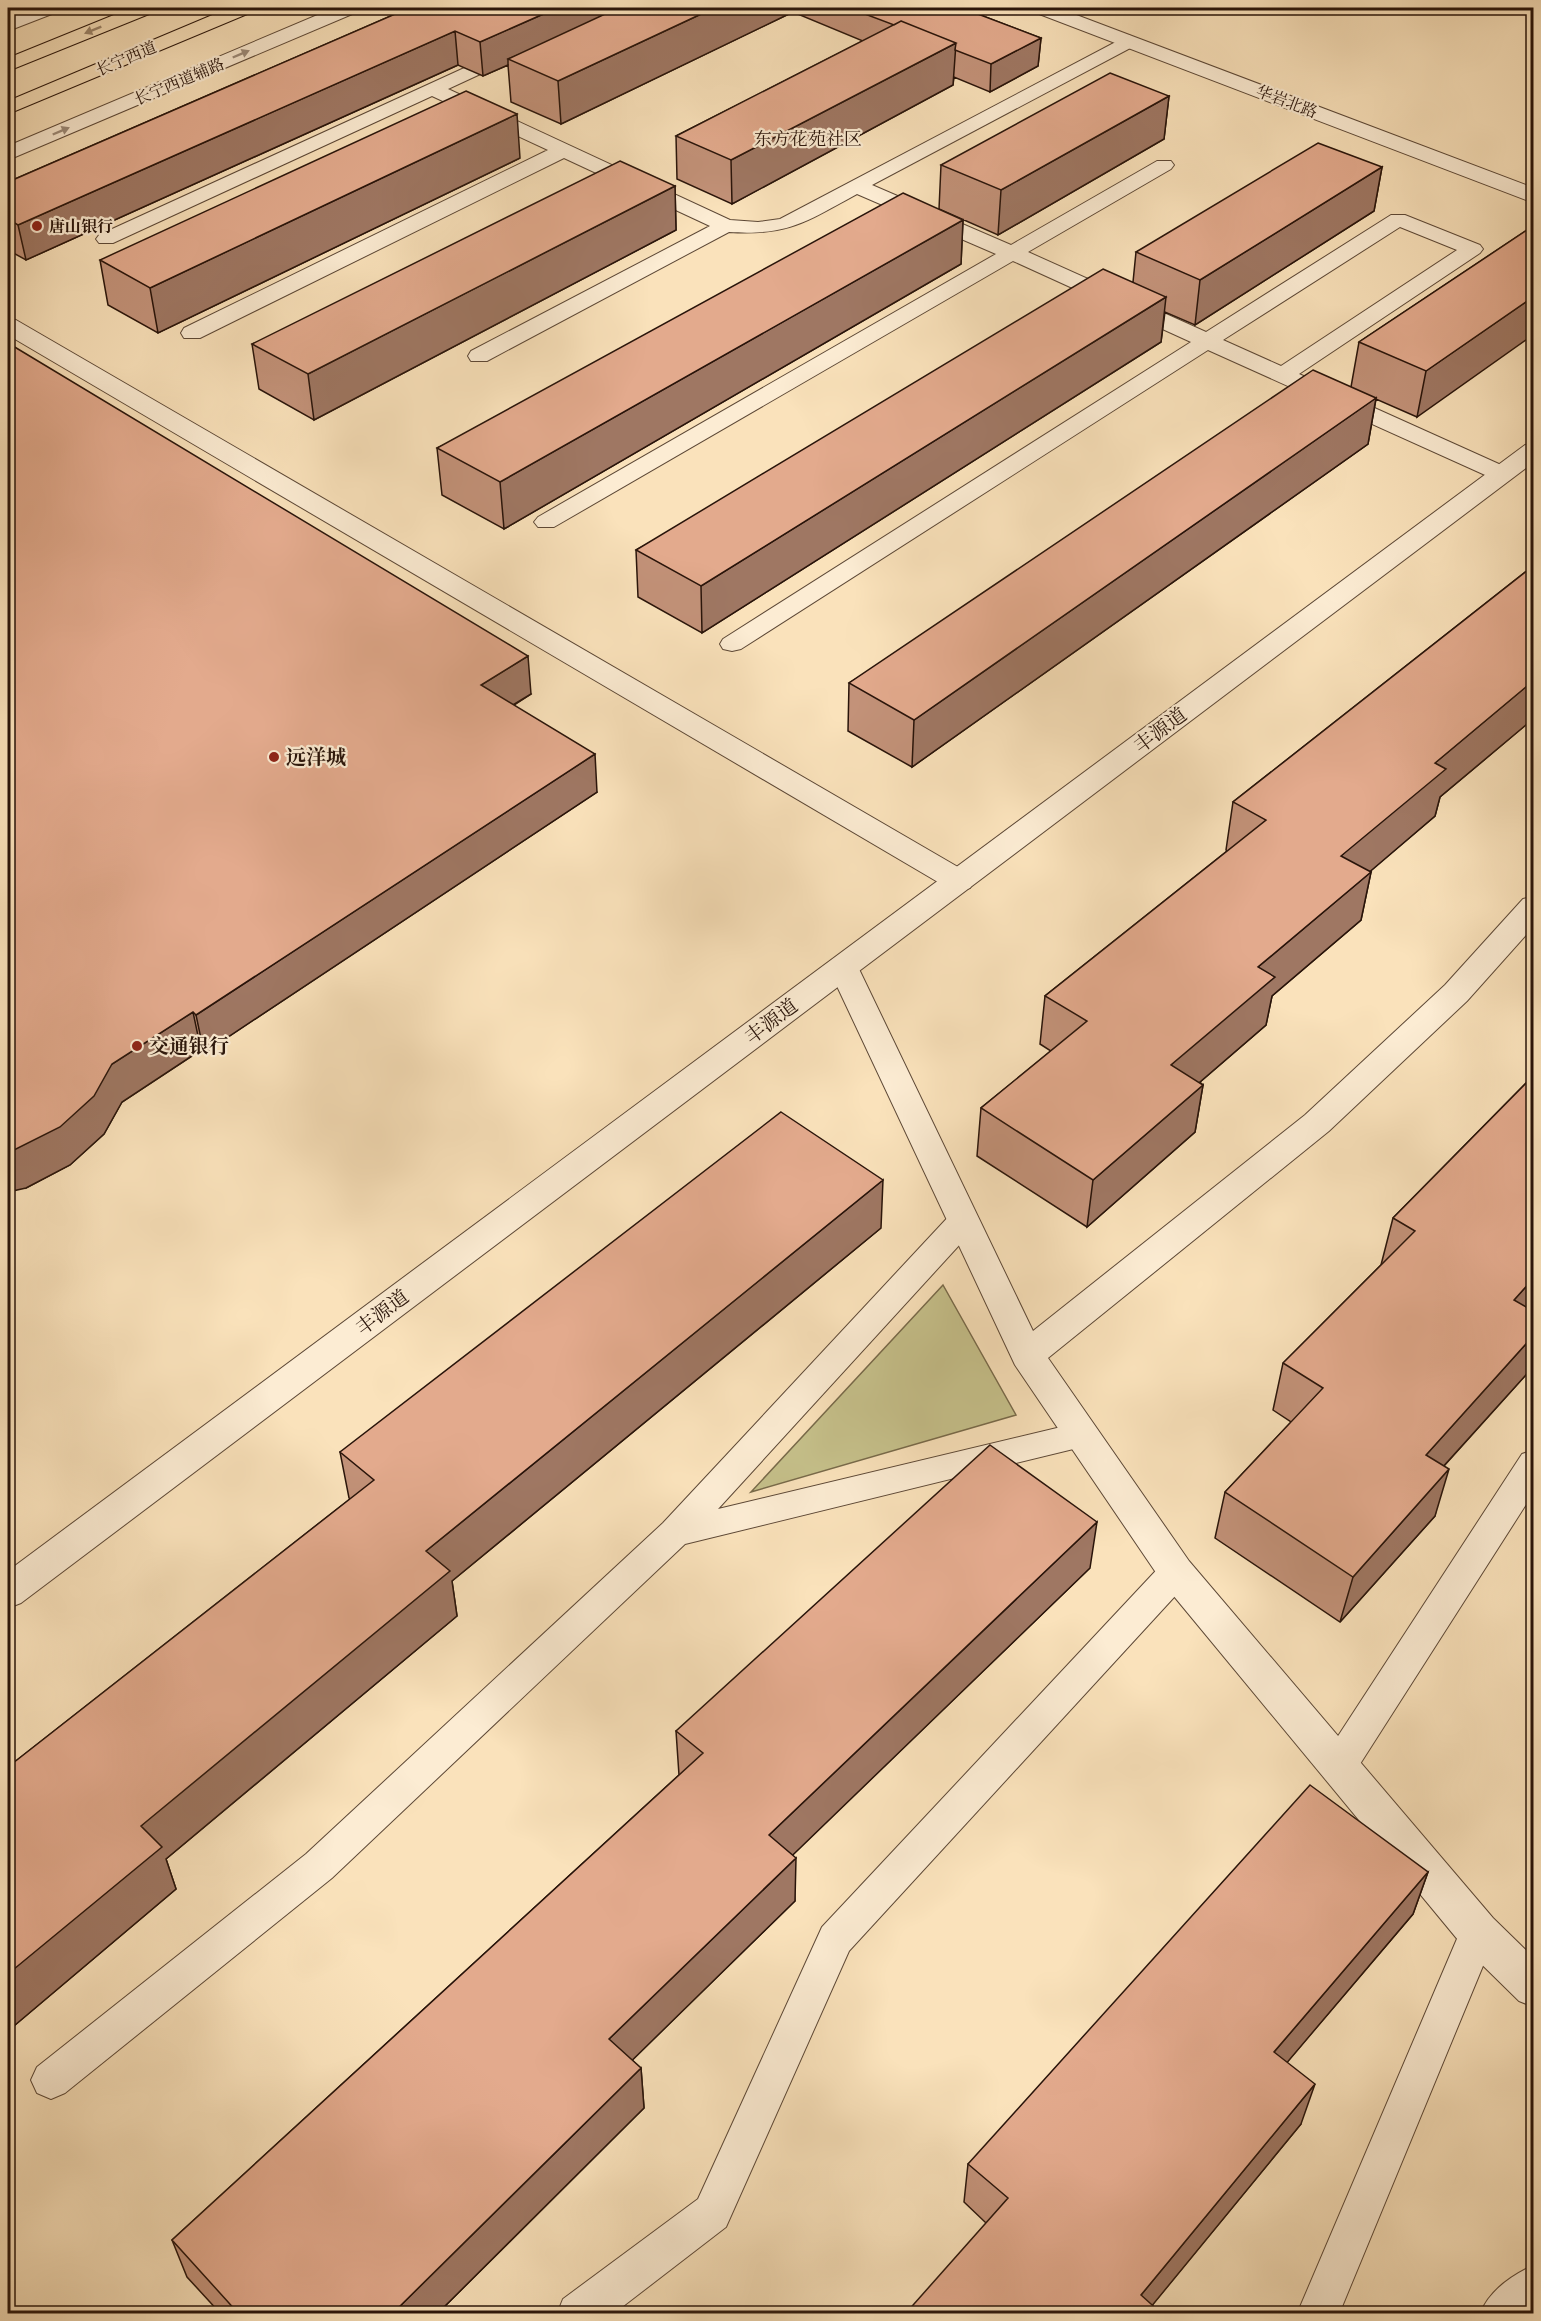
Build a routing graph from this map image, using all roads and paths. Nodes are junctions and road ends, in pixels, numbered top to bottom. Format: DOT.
graph roads {
  1 [pos="50,8"];
  2 [pos="147,8"];
  3 [pos="245,8"];
  4 [pos="350,8"];
  5 [pos="1041,8"];
  6 [pos="8,25"];
  7 [pos="1129,41"];
  8 [pos="526,46"];
  9 [pos="8,65"];
  10 [pos="433,89"];
  11 [pos="8,108"];
  12 [pos="564,150"];
  13 [pos="8,154"];
  14 [pos="1164,165"];
  15 [pos="859,187"];
  16 [pos="1533,196"];
  17 [pos="726,226"];
  18 [pos="106,239"];
  19 [pos="1012,253"];
  20 [pos="8,325"];
  21 [pos="192,333"];
  22 [pos="1207,341"];
  23 [pos="479,357"];
  24 [pos="1283,375"];
  25 [pos="1533,450"];
  26 [pos="1502,474"];
  27 [pos="546,522"];
  28 [pos="732,644"];
  29 [pos="959,881"];
  30 [pos="1533,906"];
  31 [pos="843,968"];
  32 [pos="962,1222"];
  33 [pos="1027,1355"];
  34 [pos="1082,1435"];
  35 [pos="1533,1463"];
  36 [pos="675,1533"];
  37 [pos="1176,1572"];
  38 [pos="8,1592"];
  39 [pos="1340,1764"];
  40 [pos="1478,1932"];
  41 [pos="1533,1987"];
  42 [pos="51,2080"];
  43 [pos="1533,2286"];
  44 [pos="578,2313"];
  45 [pos="1318,2313"];
  46 [pos="1501,2313"];
  1 -- 6 [label="street"];
  2 -- 9 [label="main road, 长宁西道, one-way"];
  3 -- 11 [label="main road, 长宁西道"];
  13 -- 4 [label="street, 长宁西道辅路, one-way"];
  5 -- 7 [label="street, 华岩北路"];
  7 -- 15 [label="lane"];
  7 -- 16 [label="street, 华岩北路"];
  8 -- 10 [label="lane"];
  10 -- 12 [label="lane"];
  10 -- 18 [label="lane"];
  12 -- 17 [label="lane"];
  12 -- 21 [label="lane"];
  14 -- 19 [label="lane"];
  15 -- 17 [label="lane"];
  15 -- 19 [label="lane"];
  17 -- 23 [label="lane"];
  19 -- 22 [label="lane"];
  19 -- 27 [label="lane"];
  20 -- 29 [label="street"];
  22 -- 24 [label="lane"];
  22 -- 24 [label="lane"];
  22 -- 28 [label="lane"];
  24 -- 26 [label="lane"];
  25 -- 26 [label="street, 丰源道"];
  26 -- 29 [label="street, 丰源道"];
  29 -- 31 [label="street, 丰源道"];
  30 -- 33 [label="street"];
  31 -- 32 [label="street"];
  31 -- 38 [label="street, 丰源道"];
  32 -- 33 [label="street"];
  32 -- 36 [label="lane"];
  33 -- 34 [label="street"];
  34 -- 36 [label="lane"];
  34 -- 37 [label="street"];
  35 -- 39 [label="lane"];
  36 -- 42 [label="lane"];
  37 -- 39 [label="street"];
  37 -- 44 [label="lane"];
  39 -- 40 [label="street"];
  40 -- 41 [label="street"];
  40 -- 45 [label="lane"];
  43 -- 46 [label="lane"];
}
